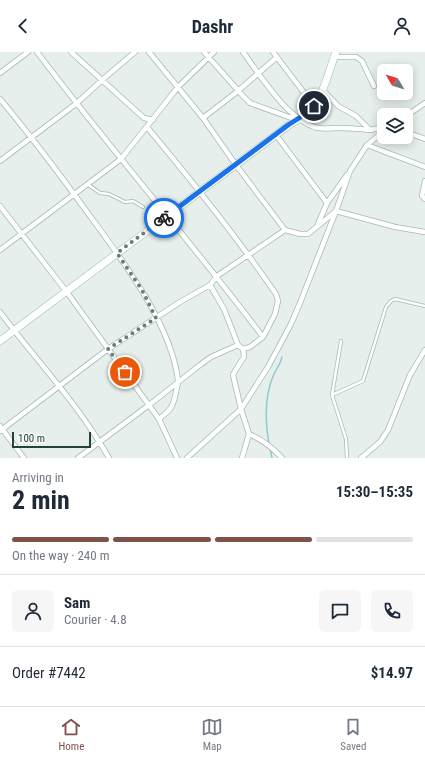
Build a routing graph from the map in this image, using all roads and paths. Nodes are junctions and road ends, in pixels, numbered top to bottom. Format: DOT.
graph roads {
  1 [pos="28,52"];
  2 [pos="37,52"];
  3 [pos="71,52"];
  4 [pos="135,52"];
  5 [pos="149,52"];
  6 [pos="204,52"];
  7 [pos="214,52"];
  8 [pos="242,52"];
  9 [pos="273,52"];
  10 [pos="335,53"];
  11 [pos="277,56"];
  12 [pos="209,57"];
  13 [pos="0,73"];
  14 [pos="258,73"];
  15 [pos="102,80"];
  16 [pos="374,86"];
  17 [pos="178,88"];
  18 [pos="323,90"];
  19 [pos="238,91"];
  20 [pos="0,99"];
  21 [pos="77,103"];
  22 [pos="424,105"];
  23 [pos="314,106"];
  24 [pos="413,112"];
  25 [pos="144,118"];
  26 [pos="203,118"];
  27 [pos="298,119"];
  28 [pos="153,120"];
  29 [pos="148,126"];
  30 [pos="377,128"];
  31 [pos="370,130"];
  32 [pos="413,134"];
  33 [pos="276,135"];
  34 [pos="377,137"];
  35 [pos="32,138"];
  36 [pos="425,138"];
  37 [pos="367,145"];
  38 [pos="121,159"];
  39 [pos="0,161"];
  40 [pos="236,165"];
  41 [pos="425,167"];
  42 [pos="350,170"];
  43 [pos="425,181"];
  44 [pos="87,184"];
  45 [pos="200,191"];
  46 [pos="74,194"];
  47 [pos="425,199"];
  48 [pos="327,202"];
  49 [pos="0,206"];
  50 [pos="142,207"];
  51 [pos="336,211"];
  52 [pos="168,215"];
  53 [pos="318,225"];
  54 [pos="285,230"];
  55 [pos="425,232"];
  56 [pos="22,234"];
  57 [pos="0,250"];
  58 [pos="117,253"];
  59 [pos="249,255"];
  60 [pos="218,276"];
  61 [pos="210,285"];
  62 [pos="66,291"];
  63 [pos="425,306"];
  64 [pos="0,312"];
  65 [pos="156,318"];
  66 [pos="14,331"];
  67 [pos="263,337"];
  68 [pos="0,341"];
  69 [pos="341,341"];
  70 [pos="238,345"];
  71 [pos="108,349"];
  72 [pos="243,349"];
  73 [pos="425,350"];
  74 [pos="178,381"];
  75 [pos="59,386"];
  76 [pos="332,395"];
  77 [pos="149,405"];
  78 [pos="241,409"];
  79 [pos="159,419"];
  80 [pos="1,429"];
  81 [pos="249,434"];
  82 [pos="100,442"];
  83 [pos="24,458"];
  84 [pos="78,458"];
  85 [pos="109,458"];
  86 [pos="177,458"];
  87 [pos="187,458"];
  88 [pos="242,458"];
  89 [pos="282,458"];
  90 [pos="347,458"];
  91 [pos="361,458"];
  1 -- 13 [label="street"];
  2 -- 21 [label="street"];
  3 -- 15 [label="street"];
  4 -- 15 [label="street"];
  5 -- 17 [label="street"];
  6 -- 12 [label="street"];
  7 -- 12 [label="street"];
  8 -- 14 [label="street"];
  9 -- 11 [label="street"];
  10 -- 16 [label="street"];
  10 -- 18 [label="street"];
  11 -- 14 [label="street"];
  11 -- 23 [label="street"];
  12 -- 17 [label="street"];
  12 -- 19 [label="street"];
  14 -- 19 [label="street"];
  14 -- 27 [label="street"];
  15 -- 21 [label="street"];
  15 -- 25 [label="street"];
  17 -- 26 [label="street"];
  17 -- 28 [label="street"];
  18 -- 23 [label="street"];
  18 -- 31 [label="street"];
  19 -- 26 [label="street"];
  19 -- 27 [label="street"];
  20 -- 35 [label="street"];
  21 -- 35 [label="street"];
  21 -- 38 [label="street"];
  22 -- 24 [label="street"];
  23 -- 27 [label="street"];
  25 -- 28 [label="street"];
  25 -- 29 [label="street"];
  26 -- 40 [label="street"];
  27 -- 31 [label="street"];
  27 -- 33 [label="street"];
  28 -- 29 [label="street"];
  29 -- 38 [label="street"];
  29 -- 45 [label="street"];
  30 -- 31 [label="street"];
  32 -- 36 [label="street"];
  33 -- 40 [label="street"];
  33 -- 48 [label="street"];
  34 -- 37 [label="street"];
  35 -- 39 [label="street"];
  35 -- 46 [label="street"];
  37 -- 41 [label="street"];
  37 -- 42 [label="street"];
  38 -- 44 [label="street"];
  38 -- 52 [label="street"];
  40 -- 45 [label="street"];
  40 -- 54 [label="street"];
  42 -- 48 [label="street"];
  42 -- 51 [label="street"];
  43 -- 47 [label="street"];
  44 -- 46 [label="street"];
  44 -- 50 [label="lane"];
  45 -- 52 [label="street"];
  45 -- 59 [label="street"];
  46 -- 56 [label="street"];
  46 -- 58 [label="street"];
  48 -- 53 [label="street"];
  49 -- 56 [label="street"];
  51 -- 53 [label="street"];
  51 -- 55 [label="street"];
  51 -- 78 [label="street"];
  52 -- 58 [label="street"];
  52 -- 60 [label="street"];
  53 -- 54 [label="street"];
  54 -- 59 [label="street"];
  56 -- 57 [label="street"];
  56 -- 62 [label="street"];
  58 -- 62 [label="street"];
  58 -- 65 [label="street"];
  59 -- 60 [label="street"];
  59 -- 67 [label="street"];
  60 -- 61 [label="street"];
  60 -- 67 [label="street"];
  61 -- 65 [label="street"];
  61 -- 70 [label="street"];
  62 -- 66 [label="street"];
  62 -- 71 [label="street"];
  63 -- 76 [label="lane"];
  64 -- 66 [label="street"];
  65 -- 71 [label="street"];
  65 -- 74 [label="street"];
  66 -- 68 [label="street"];
  66 -- 75 [label="street"];
  67 -- 72 [label="street"];
  69 -- 76 [label="lane"];
  70 -- 72 [label="street"];
  70 -- 74 [label="street"];
  71 -- 75 [label="street"];
  71 -- 77 [label="street"];
  72 -- 78 [label="street"];
  73 -- 91 [label="street"];
  74 -- 77 [label="street"];
  74 -- 79 [label="street"];
  75 -- 80 [label="street"];
  75 -- 82 [label="street"];
  76 -- 90 [label="lane"];
  77 -- 79 [label="street"];
  77 -- 82 [label="street"];
  78 -- 81 [label="street"];
  78 -- 87 [label="street"];
  79 -- 86 [label="street"];
  80 -- 83 [label="street"];
  81 -- 88 [label="street"];
  81 -- 89 [label="street"];
  82 -- 84 [label="street"];
  82 -- 85 [label="street"];
}
